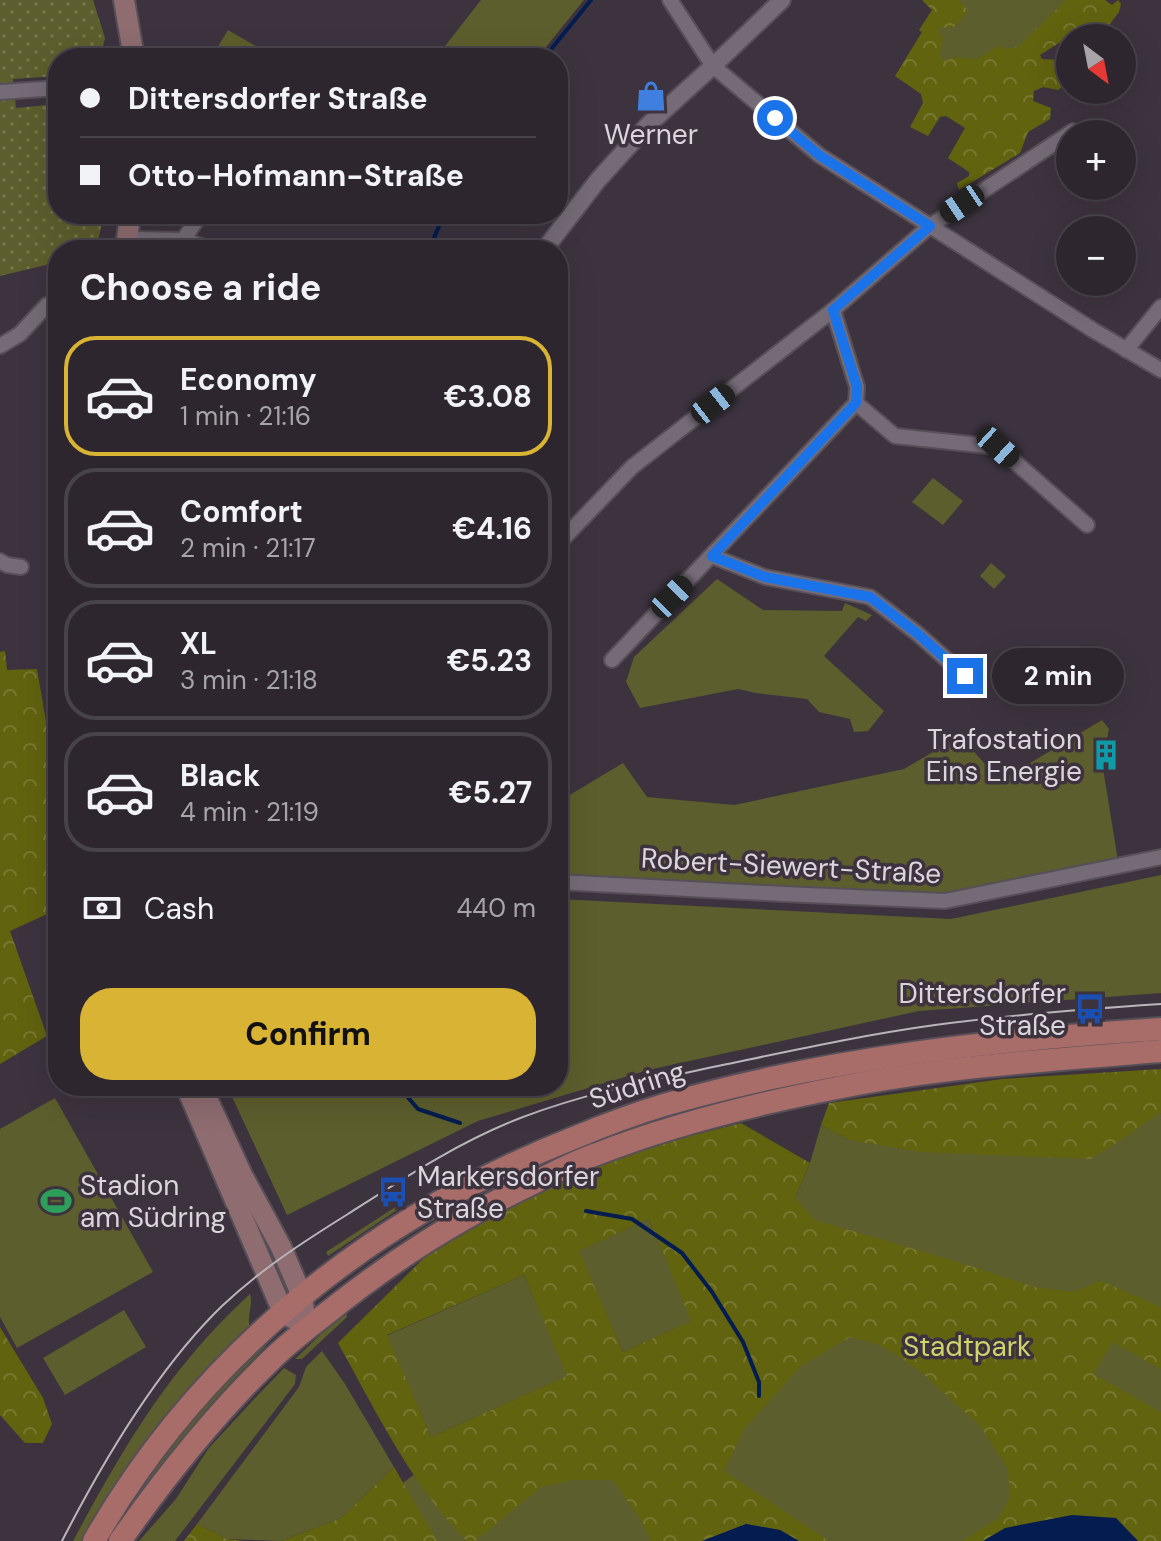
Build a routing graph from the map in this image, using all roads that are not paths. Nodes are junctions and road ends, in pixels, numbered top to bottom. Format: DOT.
graph roads {
  1 [pos="124,0"];
  2 [pos="670,0"];
  3 [pos="782,0"];
  4 [pos="132,48"];
  5 [pos="713,66"];
  6 [pos="48,89"];
  7 [pos="0,92"];
  8 [pos="1056,142"];
  9 [pos="568,219"];
  10 [pos="194,224"];
  11 [pos="564,224"];
  12 [pos="930,226"];
  13 [pos="183,240"];
  14 [pos="552,240"];
  15 [pos="47,305"];
  16 [pos="1161,307"];
  17 [pos="833,310"];
  18 [pos="0,346"];
  19 [pos="1126,350"];
  20 [pos="1161,370"];
  21 [pos="856,403"];
  22 [pos="1087,525"];
  23 [pos="568,534"];
  24 [pos="712,556"];
  25 [pos="0,561"];
  26 [pos="21,567"];
  27 [pos="612,660"];
  28 [pos="965,676"];
  29 [pos="1161,857"];
  30 [pos="568,883"];
  31 [pos="1161,1029"];
  32 [pos="1161,1051"];
  33 [pos="191,1096"];
  34 [pos="206,1096"];
  35 [pos="302,1296"];
  36 [pos="301,1323"];
  37 [pos="94,1541"];
  38 [pos="120,1541"];
  1 -- 4 [label="main road"];
  2 -- 5 [label="street"];
  3 -- 5 [label="street"];
  5 -- 9 [label="street"];
  5 -- 12 [label="street"];
  6 -- 7 [label="street"];
  8 -- 12 [label="street"];
  10 -- 13 [label="street"];
  11 -- 14 [label="street"];
  12 -- 17 [label="street"];
  12 -- 19 [label="street"];
  15 -- 18 [label="street"];
  16 -- 19 [label="street"];
  17 -- 21 [label="street"];
  17 -- 23 [label="street"];
  19 -- 20 [label="street"];
  21 -- 22 [label="street"];
  21 -- 24 [label="street"];
  24 -- 27 [label="street"];
  24 -- 28 [label="street"];
  25 -- 26 [label="street"];
  29 -- 30 [label="street, Robert-Siewert-Straße"];
  31 -- 35 [label="main road, Südring"];
  32 -- 36 [label="main road, Südring"];
  33 -- 36 [label="main road"];
  34 -- 35 [label="main road"];
  35 -- 36 [label="main road, Südring"];
  36 -- 37 [label="main road, Südring"];
  36 -- 38 [label="main road, Südring"];
}
